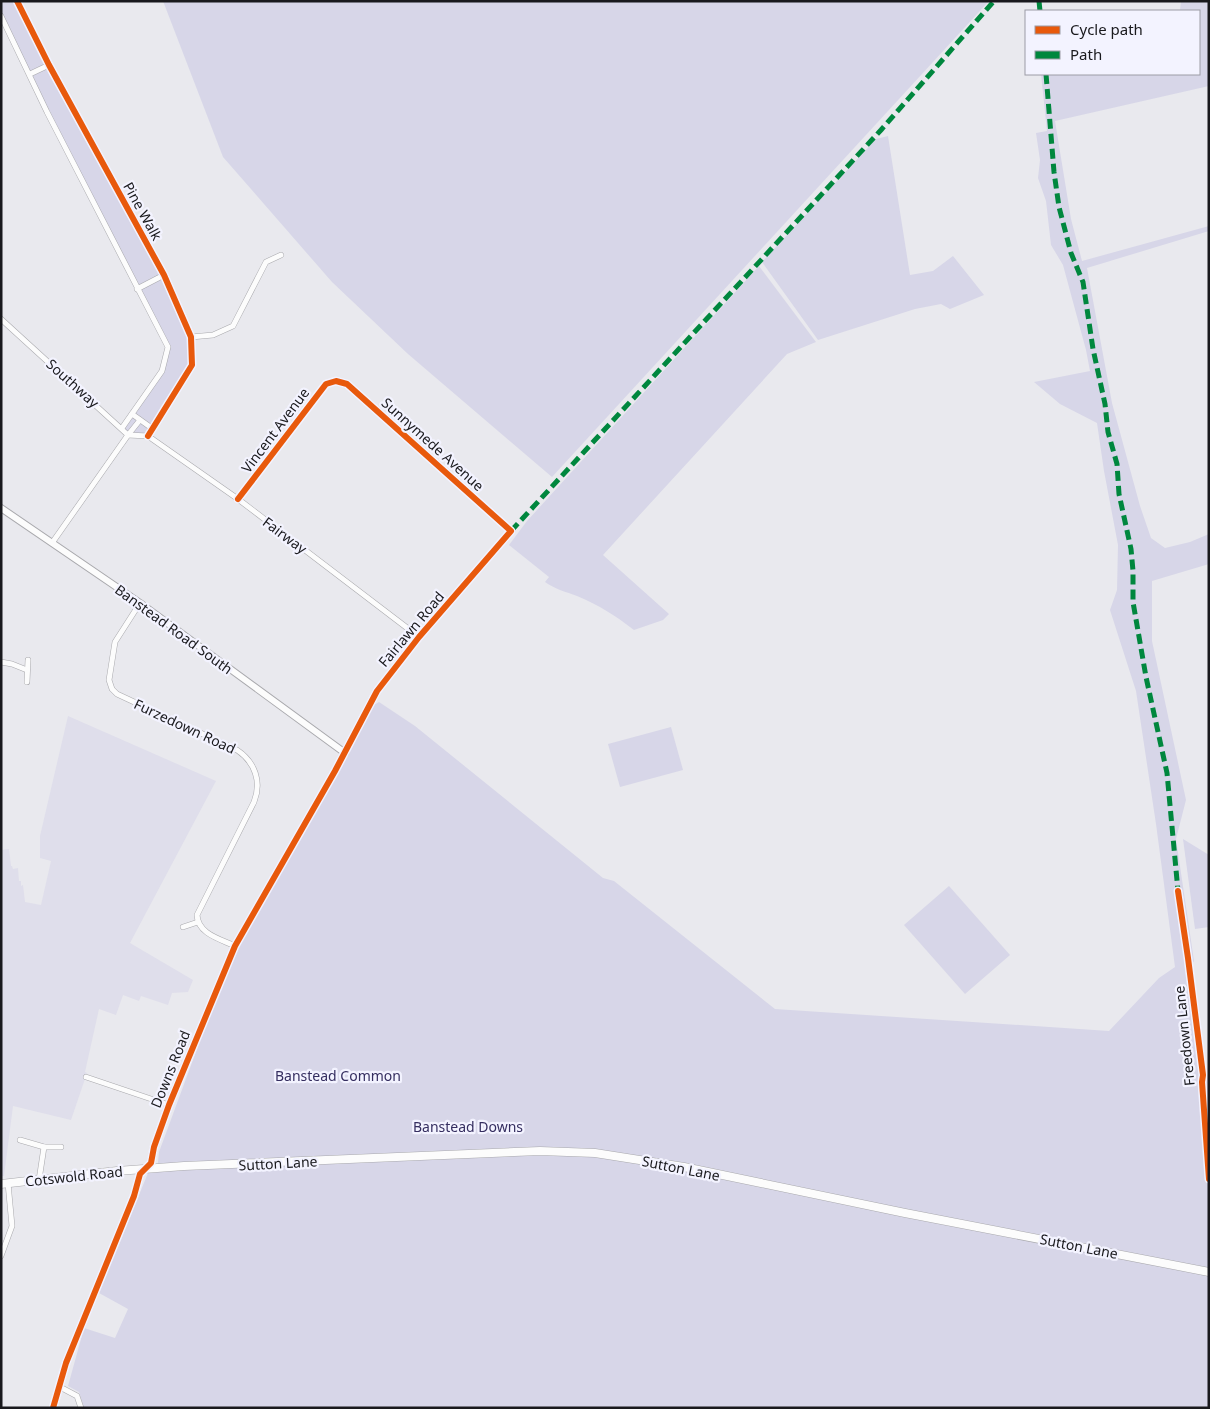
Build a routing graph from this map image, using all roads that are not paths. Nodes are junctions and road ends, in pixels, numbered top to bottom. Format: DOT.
graph roads {
  1 [pos="17,1"];
  2 [pos="1,16"];
  3 [pos="49,65"];
  4 [pos="30,74"];
  5 [pos="281,255"];
  6 [pos="164,275"];
  7 [pos="137,290"];
  8 [pos="1,320"];
  9 [pos="191,337"];
  10 [pos="336,381"];
  11 [pos="132,414"];
  12 [pos="140,420"];
  13 [pos="122,428"];
  14 [pos="153,429"];
  15 [pos="128,435"];
  16 [pos="148,436"];
  17 [pos="238,499"];
  18 [pos="1,508"];
  19 [pos="511,531"];
  20 [pos="52,543"];
  21 [pos="140,603"];
  22 [pos="419,637"];
  23 [pos="28,660"];
  24 [pos="1,662"];
  25 [pos="27,670"];
  26 [pos="27,682"];
  27 [pos="345,753"];
  28 [pos="1178,891"];
  29 [pos="198,922"];
  30 [pos="183,927"];
  31 [pos="235,946"];
  32 [pos="86,1078"];
  33 [pos="169,1105"];
  34 [pos="20,1140"];
  35 [pos="44,1147"];
  36 [pos="60,1147"];
  37 [pos="146,1169"];
  38 [pos="1209,1179"];
  39 [pos="39,1180"];
  40 [pos="5,1184"];
  41 [pos="1,1256"];
  42 [pos="1209,1272"];
  43 [pos="60,1387"];
  44 [pos="53,1408"];
  45 [pos="81,1408"];
  1 -- 3 [label="street, Pine Walk"];
  2 -- 4 [label="street"];
  3 -- 4 [label="street"];
  3 -- 6 [label="street, Pine Walk"];
  4 -- 7 [label="street"];
  5 -- 9 [label="street"];
  6 -- 7 [label="street"];
  6 -- 9 [label="street, Pine Walk"];
  7 -- 11 [label="street"];
  8 -- 13 [label="street, Southway"];
  9 -- 14 [label="street, Pine Walk"];
  10 -- 17 [label="street, Vincent Avenue"];
  10 -- 19 [label="street, Sunnymede Avenue"];
  11 -- 12 [label="street"];
  11 -- 13 [label="street"];
  12 -- 14 [label="street"];
  12 -- 15 [label="street"];
  13 -- 15 [label="street, Southway"];
  14 -- 16 [label="street, Pine Walk"];
  15 -- 16 [label="street"];
  15 -- 20 [label="street"];
  16 -- 17 [label="street, Fairway"];
  17 -- 22 [label="street, Fairway"];
  18 -- 20 [label="street, Banstead Road South"];
  19 -- 22 [label="street, Fairlawn Road"];
  20 -- 21 [label="street, Banstead Road South"];
  21 -- 27 [label="street, Banstead Road South"];
  21 -- 29 [label="street, Furzedown Road"];
  22 -- 27 [label="street, Fairlawn Road"];
  23 -- 25 [label="street"];
  24 -- 25 [label="street"];
  25 -- 26 [label="street"];
  27 -- 31 [label="street, Downs Road"];
  28 -- 38 [label="street, Freedown Lane"];
  29 -- 30 [label="street"];
  29 -- 31 [label="street"];
  31 -- 33 [label="street, Downs Road"];
  32 -- 33 [label="street"];
  33 -- 37 [label="street, Downs Road"];
  34 -- 35 [label="street"];
  35 -- 36 [label="street"];
  35 -- 39 [label="street"];
  37 -- 39 [label="main road, Cotswold Road"];
  37 -- 42 [label="main road, Sutton Lane"];
  37 -- 43 [label="street, Downs Road"];
  39 -- 40 [label="main road, Cotswold Road"];
  40 -- 41 [label="street"];
  43 -- 44 [label="street, Downs Road"];
  43 -- 45 [label="street"];
}
